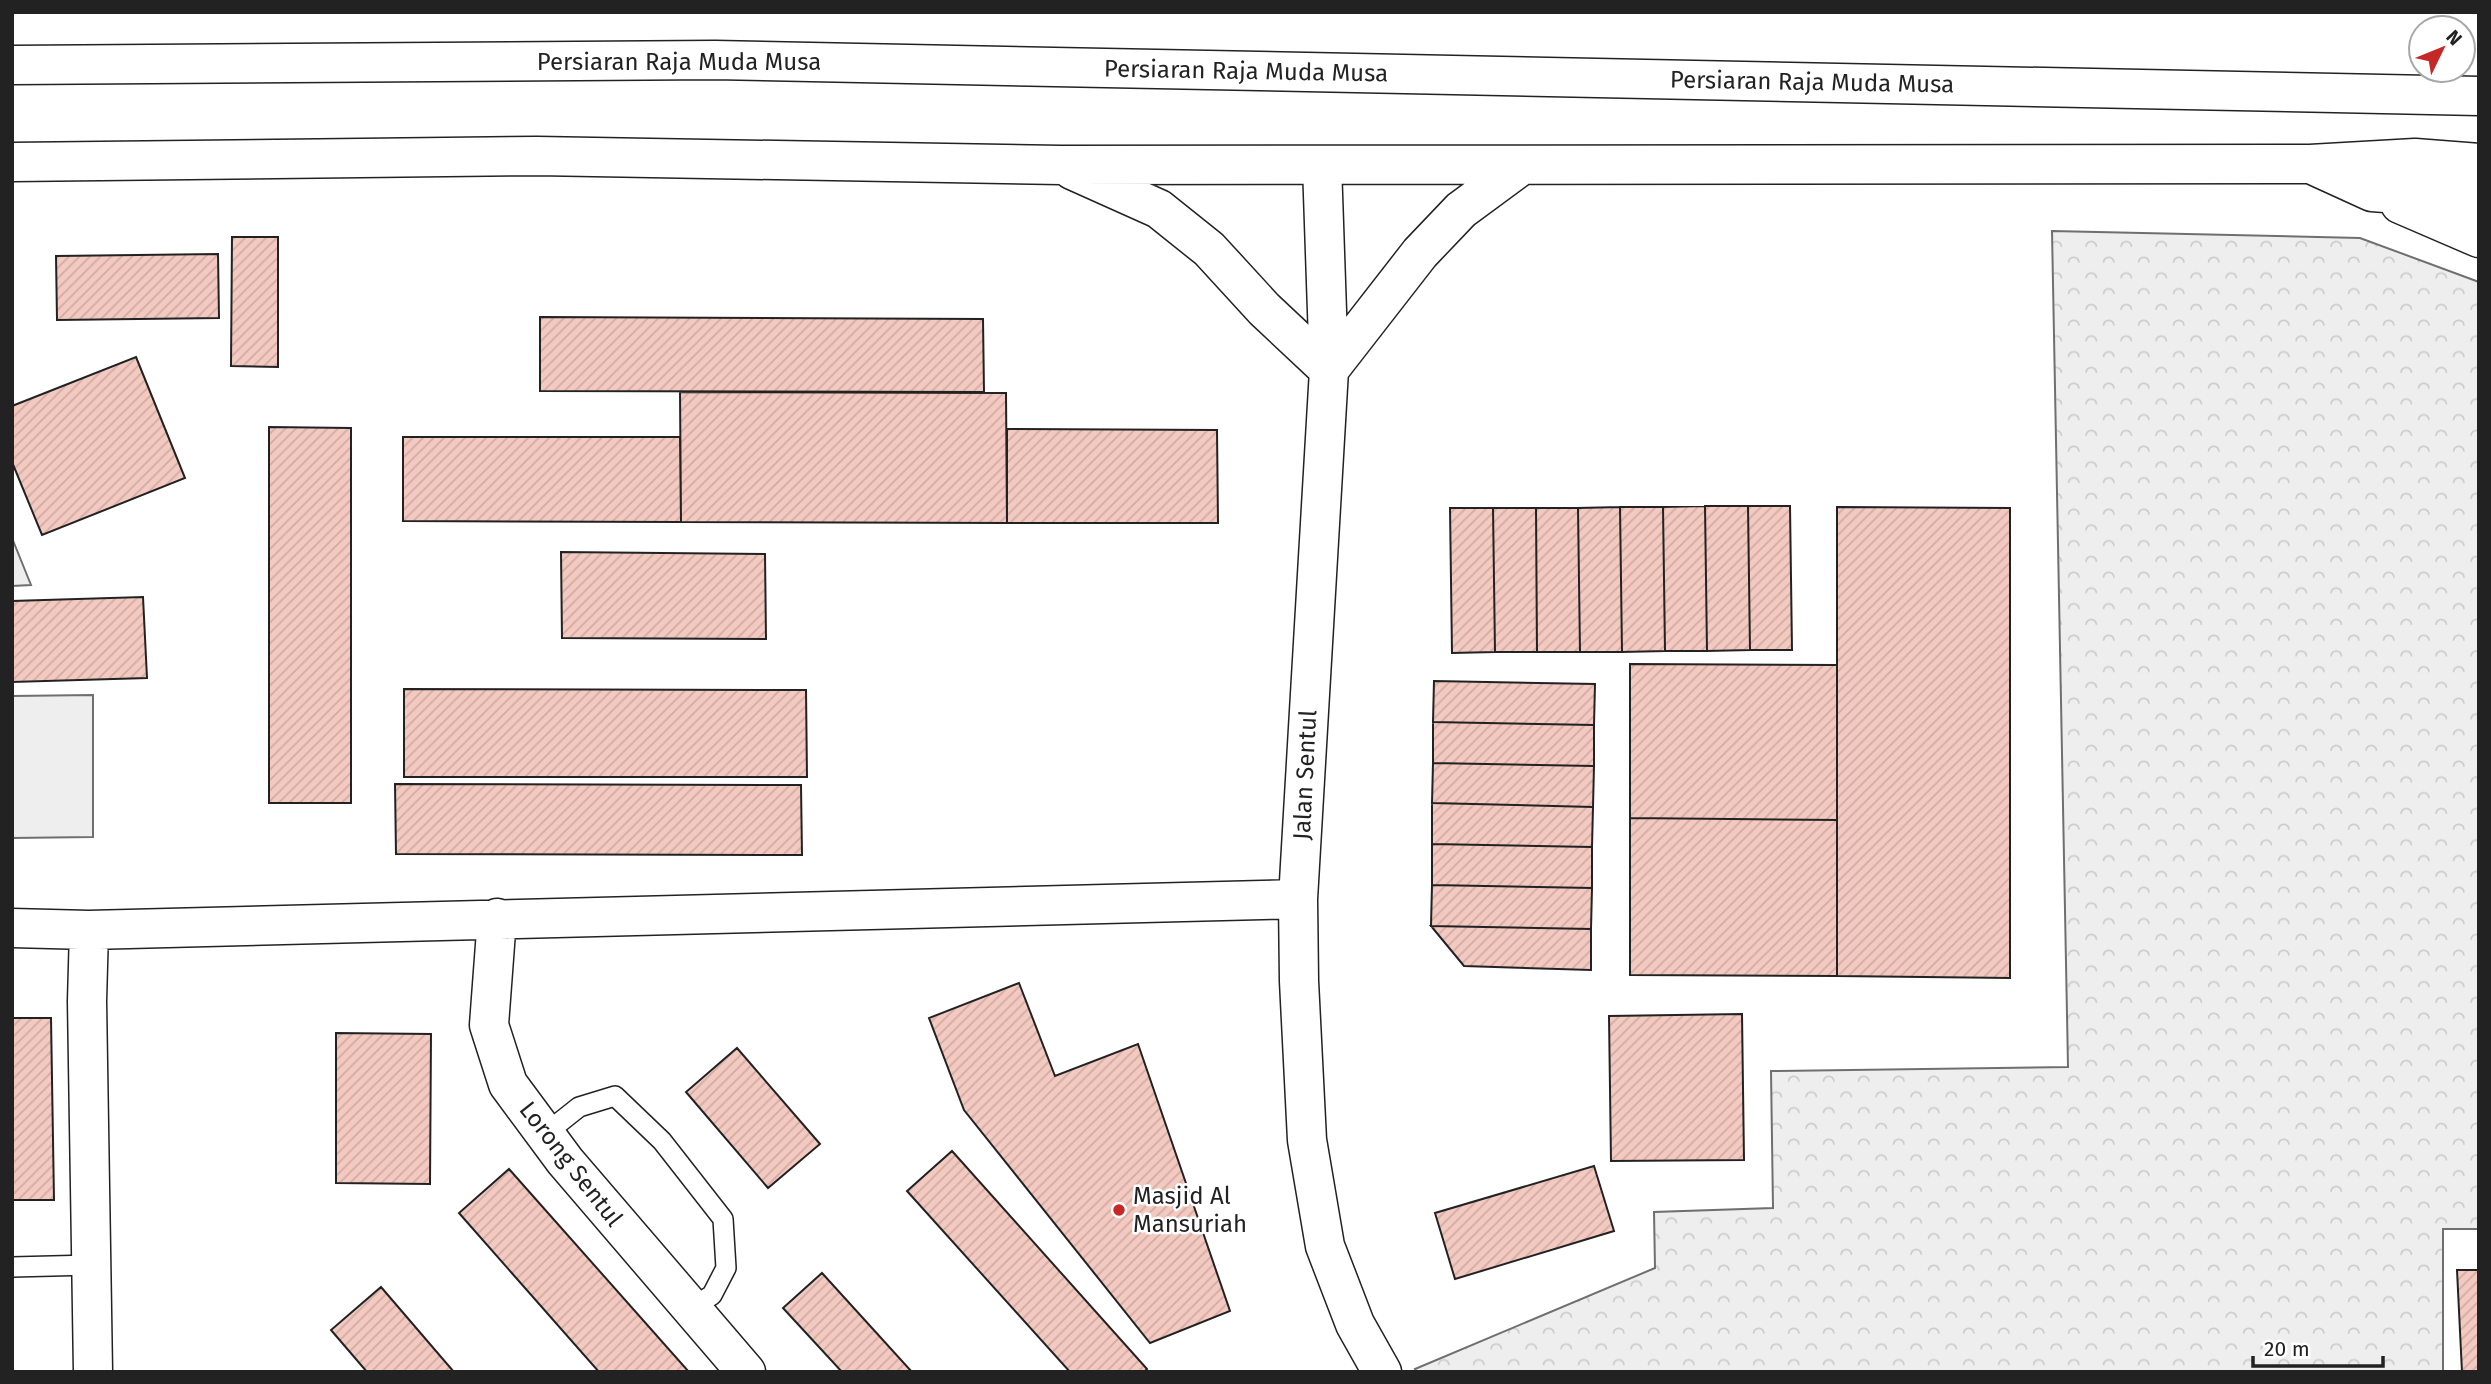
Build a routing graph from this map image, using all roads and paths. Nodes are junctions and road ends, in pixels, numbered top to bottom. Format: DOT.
graph roads {
  1 [pos="12,65"];
  2 [pos="2479,96"];
  3 [pos="12,162"];
  4 [pos="2479,163"];
  5 [pos="2310,164"];
  6 [pos="1061,165"];
  7 [pos="1322,165"];
  8 [pos="1522,165"];
  9 [pos="2372,192"];
  10 [pos="2479,200"];
  11 [pos="2479,237"];
  12 [pos="1329,370"];
  13 [pos="1298,899"];
  14 [pos="497,918"];
  15 [pos="12,928"];
  16 [pos="89,930"];
  17 [pos="545,1135"];
  18 [pos="92,1265"];
  19 [pos="12,1267"];
  20 [pos="692,1308"];
  21 [pos="93,1372"];
  22 [pos="746,1372"];
  23 [pos="1382,1372"];
  1 -- 2 [label="street, Persiaran Raja Muda Musa"];
  3 -- 6 [label="street"];
  4 -- 5 [label="street"];
  5 -- 8 [label="street"];
  5 -- 9 [label="street"];
  6 -- 7 [label="street"];
  6 -- 12 [label="street"];
  7 -- 8 [label="street"];
  7 -- 12 [label="street, Jalan Sentul"];
  8 -- 12 [label="street"];
  9 -- 10 [label="street"];
  9 -- 11 [label="street"];
  12 -- 13 [label="street, Jalan Sentul"];
  13 -- 14 [label="street"];
  13 -- 23 [label="street, Jalan Sentul"];
  14 -- 16 [label="street"];
  14 -- 17 [label="street, Lorong Sentul"];
  15 -- 16 [label="street"];
  16 -- 18 [label="street"];
  17 -- 20 [label="street, Lorong Sentul"];
  17 -- 20 [label="lane"];
  18 -- 19 [label="lane"];
  18 -- 21 [label="street"];
  20 -- 22 [label="street, Lorong Sentul"];
}
